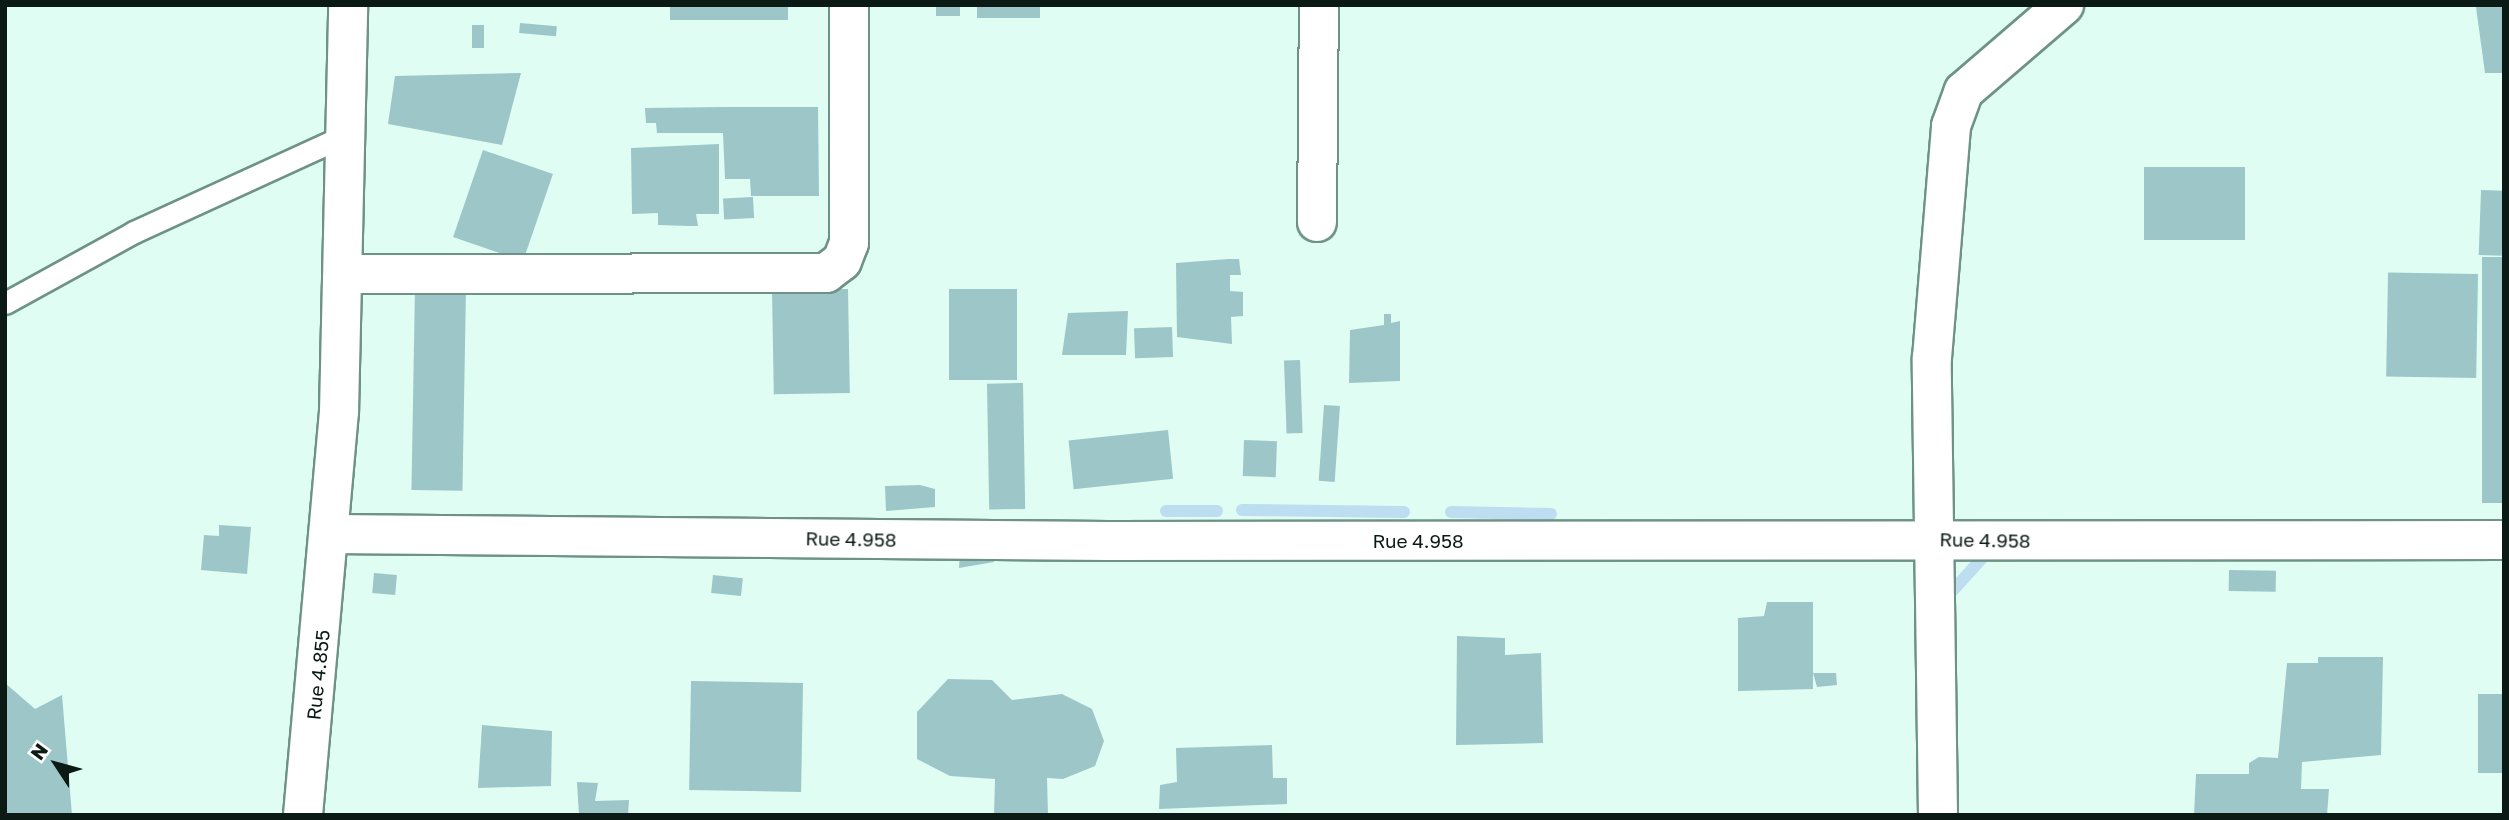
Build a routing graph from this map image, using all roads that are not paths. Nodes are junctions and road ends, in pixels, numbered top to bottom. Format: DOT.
graph roads {
  1 [pos="348,5"];
  2 [pos="849,5"];
  3 [pos="1319,5"];
  4 [pos="2064,5"];
  5 [pos="348,134"];
  6 [pos="1317,222"];
  7 [pos="346,274"];
  8 [pos="5,303"];
  9 [pos="332,534"];
  10 [pos="1936,539"];
  11 [pos="2504,540"];
  12 [pos="303,815"];
  13 [pos="1938,815"];
  1 -- 5 [label="street, Rue 4.855"];
  2 -- 7 [label="street"];
  3 -- 6 [label="street"];
  4 -- 10 [label="street"];
  5 -- 7 [label="street, Rue 4.855"];
  5 -- 8 [label="lane"];
  7 -- 9 [label="street, Rue 4.855"];
  9 -- 10 [label="street, Rue 4.958"];
  9 -- 12 [label="street, Rue 4.855"];
  10 -- 11 [label="street, Rue 4.958"];
  10 -- 13 [label="street"];
}
